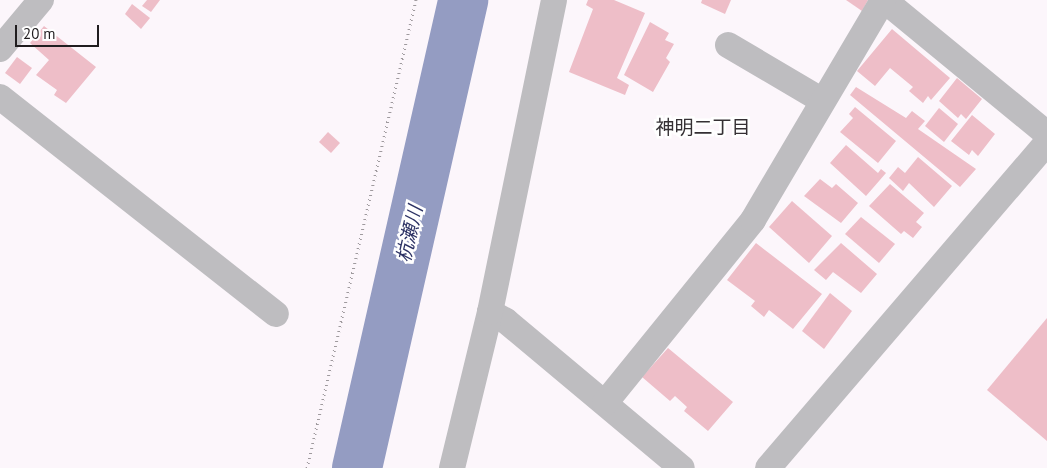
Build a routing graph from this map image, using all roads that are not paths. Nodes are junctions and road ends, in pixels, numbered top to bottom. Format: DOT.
graph roads {
  1 [pos="41,0"];
  2 [pos="554,0"];
  3 [pos="884,0"];
  4 [pos="728,45"];
  5 [pos="0,49"];
  6 [pos="0,97"];
  7 [pos="823,101"];
  8 [pos="1047,134"];
  9 [pos="1047,142"];
  10 [pos="490,312"];
  11 [pos="276,314"];
  12 [pos="605,403"];
  13 [pos="452,468"];
  14 [pos="682,468"];
  15 [pos="768,468"];
  1 -- 5 [label="street"];
  2 -- 10 [label="street"];
  3 -- 7 [label="street"];
  3 -- 8 [label="street"];
  4 -- 7 [label="street"];
  6 -- 11 [label="street"];
  7 -- 12 [label="street"];
  9 -- 15 [label="street"];
  10 -- 12 [label="street"];
  10 -- 13 [label="street"];
  12 -- 14 [label="street"];
}
